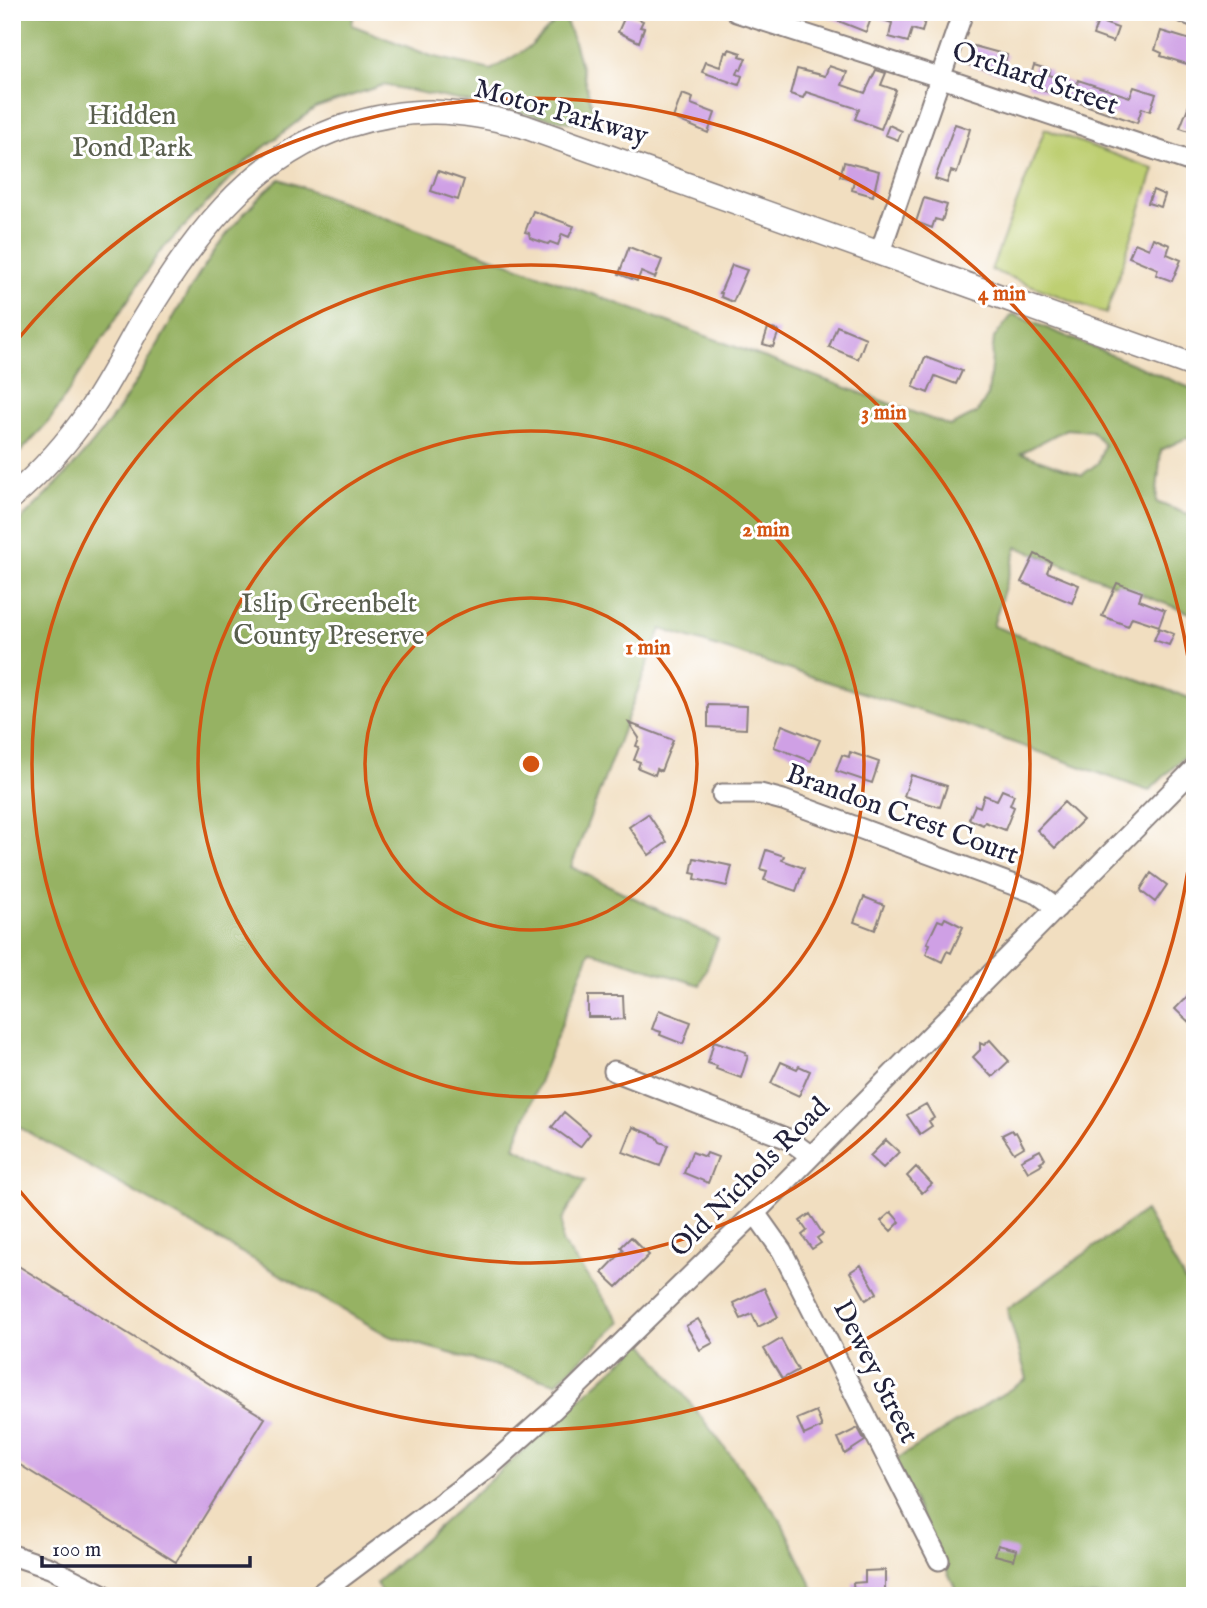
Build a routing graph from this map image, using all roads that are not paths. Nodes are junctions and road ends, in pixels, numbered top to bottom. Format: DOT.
graph roads {
  1 [pos="736,12"];
  2 [pos="963,12"];
  3 [pos="1182,12"];
  4 [pos="1195,17"];
  5 [pos="939,77"];
  6 [pos="1195,163"];
  7 [pos="880,252"];
  8 [pos="1195,366"];
  9 [pos="12,497"];
  10 [pos="1195,768"];
  11 [pos="722,794"];
  12 [pos="1057,908"];
  13 [pos="614,1071"];
  14 [pos="811,1156"];
  15 [pos="755,1213"];
  16 [pos="12,1555"];
  17 [pos="939,1560"];
  18 [pos="106,1596"];
  19 [pos="317,1596"];
  1 -- 5 [label="street, Orchard Street"];
  2 -- 5 [label="street"];
  3 -- 4 [label="street"];
  5 -- 6 [label="street, Orchard Street"];
  5 -- 7 [label="street"];
  7 -- 8 [label="main road, Motor Parkway"];
  7 -- 9 [label="main road, Motor Parkway"];
  10 -- 12 [label="street, Old Nichols Road"];
  11 -- 12 [label="street, Brandon Crest Court"];
  12 -- 14 [label="street, Old Nichols Road"];
  13 -- 14 [label="street"];
  14 -- 15 [label="street, Old Nichols Road"];
  15 -- 17 [label="street, Dewey Street"];
  15 -- 19 [label="street, Old Nichols Road"];
  16 -- 18 [label="street"];
}
